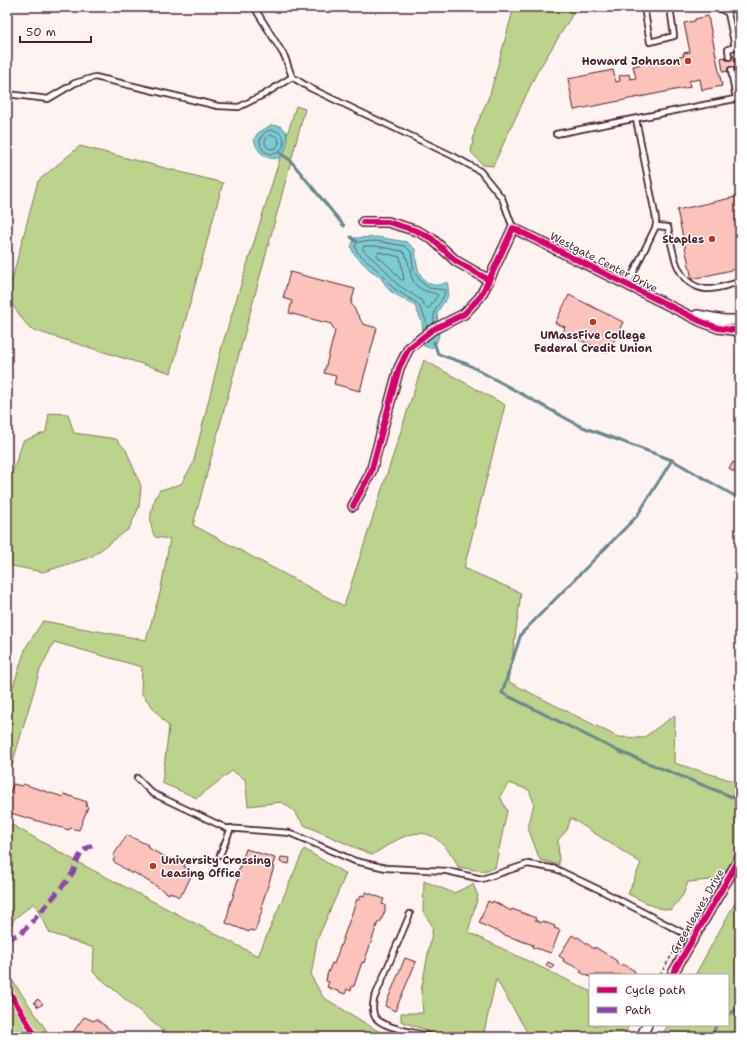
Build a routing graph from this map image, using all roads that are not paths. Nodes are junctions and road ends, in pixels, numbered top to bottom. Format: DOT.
graph roads {
  1 [pos="254,7"];
  2 [pos="644,7"];
  3 [pos="670,7"];
  4 [pos="717,7"];
  5 [pos="737,46"];
  6 [pos="729,57"];
  7 [pos="731,70"];
  8 [pos="292,77"];
  9 [pos="7,94"];
  10 [pos="738,99"];
  11 [pos="636,118"];
  12 [pos="556,134"];
  13 [pos="363,222"];
  14 [pos="656,226"];
  15 [pos="513,228"];
  16 [pos="489,280"];
  17 [pos="740,282"];
  18 [pos="627,286"];
  19 [pos="671,307"];
  20 [pos="740,320"];
  21 [pos="740,331"];
  22 [pos="353,506"];
  23 [pos="137,778"];
  24 [pos="231,828"];
  25 [pos="220,855"];
  26 [pos="740,858"];
  27 [pos="410,914"];
  28 [pos="693,938"];
  29 [pos="673,974"];
  30 [pos="646,1026"];
  31 [pos="431,1037"];
  32 [pos="641,1037"];
  1 -- 8 [label="lane"];
  2 -- 3 [label="lane"];
  4 -- 5 [label="lane"];
  5 -- 6 [label="lane"];
  7 -- 10 [label="lane"];
  8 -- 9 [label="lane"];
  8 -- 15 [label="lane"];
  10 -- 11 [label="lane"];
  11 -- 12 [label="lane"];
  11 -- 14 [label="lane"];
  13 -- 16 [label="street"];
  14 -- 17 [label="lane"];
  14 -- 18 [label="lane"];
  15 -- 16 [label="street"];
  15 -- 18 [label="street, Westgate Center Drive"];
  16 -- 22 [label="street"];
  18 -- 19 [label="street, Westgate Center Drive"];
  19 -- 20 [label="street, Westgate Center Drive"];
  19 -- 21 [label="street, Westgate Center Drive"];
  23 -- 24 [label="lane"];
  24 -- 25 [label="lane"];
  24 -- 28 [label="lane"];
  26 -- 28 [label="street, Greenleaves Drive"];
  27 -- 31 [label="lane"];
  28 -- 29 [label="street, Greenleaves Drive"];
  30 -- 32 [label="street"];
}
